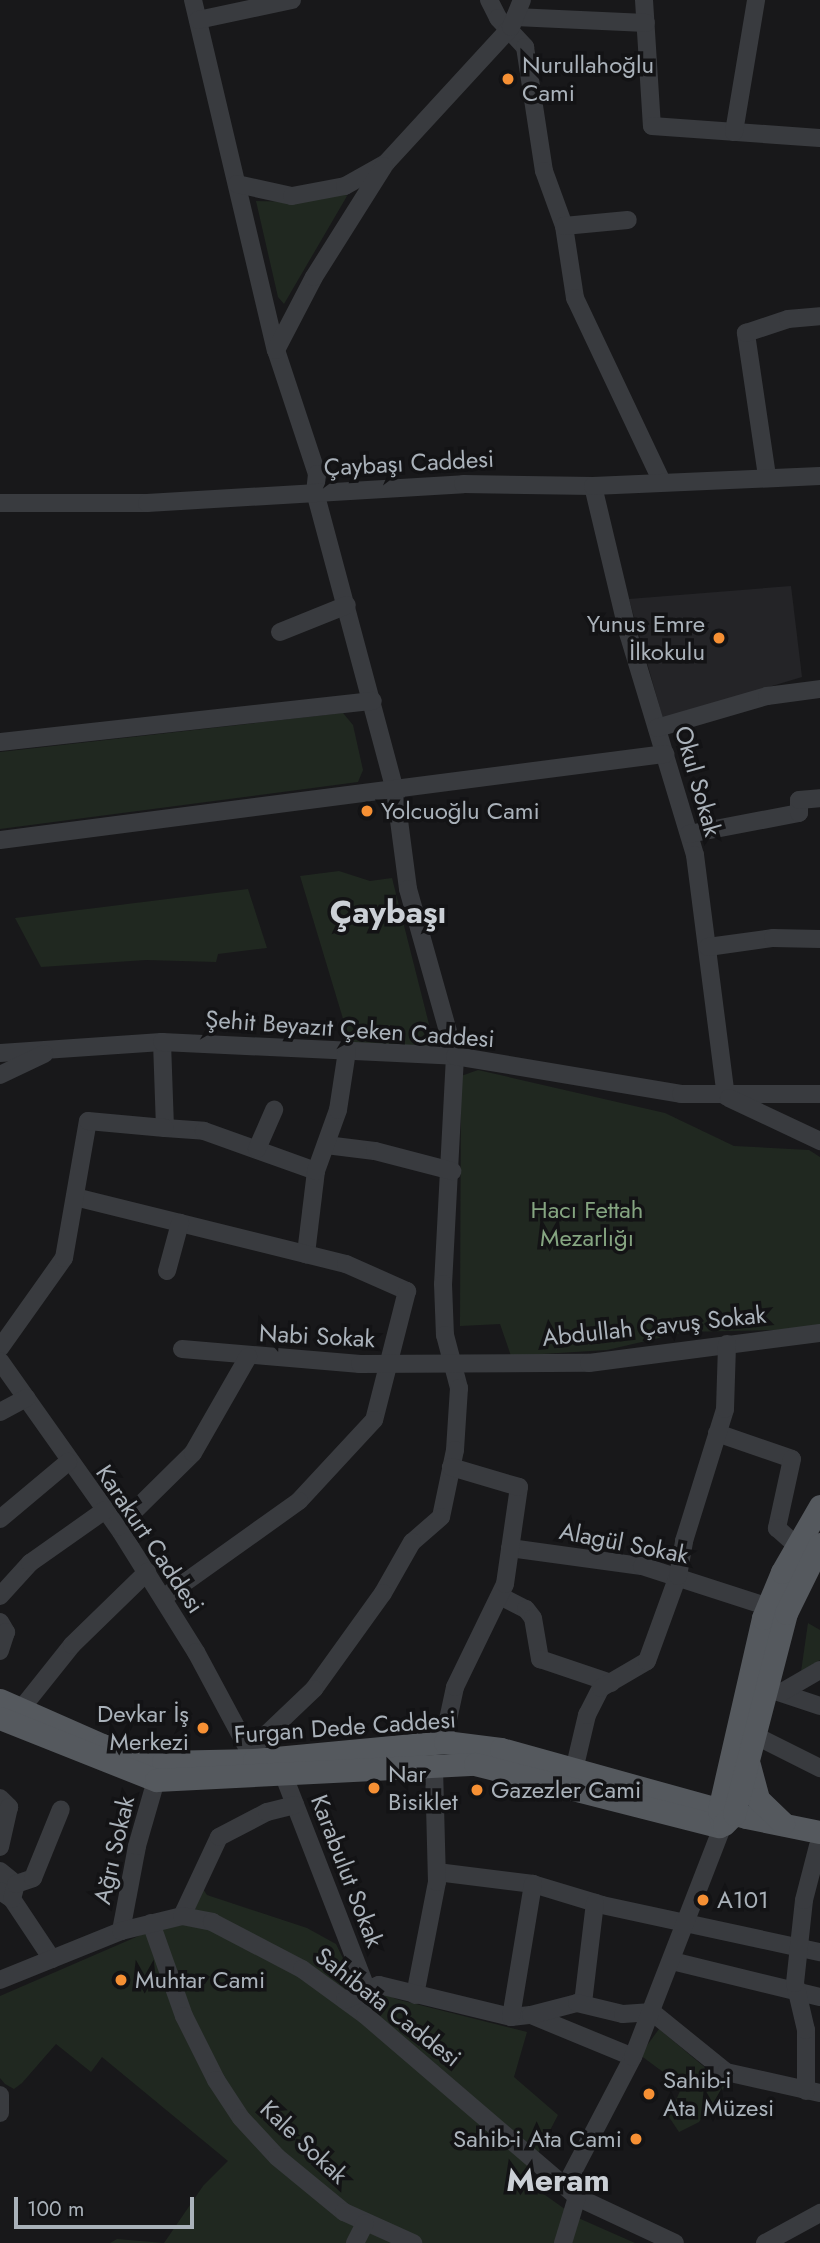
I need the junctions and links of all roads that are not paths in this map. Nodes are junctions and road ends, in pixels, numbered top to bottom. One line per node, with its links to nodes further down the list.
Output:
1 (193, 0): 7 (street)
2 (292, 0): 7 (street)
3 (489, 0): 6 (street)
4 (644, 0): 8 (street)
5 (756, 0): 9 (street)
6 (516, 15): 8 (street); 11 (street); 14 (street)
7 (198, 20): 12 (street)
8 (646, 23): 9 (street)
9 (734, 132): 10 (street)
10 (820, 138)
11 (386, 163): 12 (street); 16 (street)
12 (237, 184): 16 (street)
13 (628, 220): 14 (street)
14 (564, 226): 19 (street)
15 (820, 316): 17 (street)
16 (276, 350): 21 (street)
17 (767, 476): 18 (street, Çaybaşı Caddesi); 19 (street, Çaybaşı Caddesi)
18 (820, 476)
19 (661, 480): 20 (street, Çaybaşı Caddesi)
20 (593, 486): 21 (street, Çaybaşı Caddesi); 27 (street, Okul Sokak)
21 (315, 492): 22 (street, Çaybaşı Caddesi); 23 (street)
22 (0, 503)
23 (347, 605): 24 (street); 26 (street)
24 (280, 632)
25 (820, 690): 27 (street)
26 (373, 701): 28 (street); 30 (street)
27 (657, 728): 29 (street, Okul Sokak)
28 (0, 742)
29 (665, 754): 30 (street); 32 (street, Okul Sokak)
30 (395, 790): 33 (street); 40 (street)
31 (820, 798): 32 (street)
32 (688, 834): 35 (street, Okul Sokak)
33 (0, 840)
34 (820, 939): 35 (street)
35 (708, 947): 43 (street, Okul Sokak)
36 (162, 1042): 37 (street, Şehit Beyazıt Çeken Caddesi); 38 (street, Şehit Beyazıt Çeken Caddesi); 45 (street)
37 (61, 1047): 39 (street, Şehit Beyazıt Çeken Caddesi); 41 (street)
38 (347, 1051): 40 (street, Şehit Beyazıt Çeken Caddesi); 47 (street)
39 (0, 1053)
40 (455, 1056): 43 (street, Şehit Beyazıt Çeken Caddesi); 50 (street)
41 (0, 1075)
42 (820, 1094): 43 (street, Şehit Beyazıt Çeken Caddesi)
43 (726, 1096): 46 (street)
44 (274, 1110): 48 (street)
45 (165, 1128): 48 (street); 51 (street)
46 (820, 1141)
47 (326, 1145): 49 (street); 50 (street)
48 (257, 1149): 49 (street)
49 (316, 1171): 53 (street)
50 (452, 1171): 62 (street)
51 (75, 1197): 52 (street); 57 (street)
52 (180, 1223): 53 (street); 54 (street)
53 (306, 1254): 61 (street)
54 (167, 1270)
55 (820, 1333): 56 (street, Abdullah Çavuş Sokak)
56 (727, 1344): 62 (street, Abdullah Çavuş Sokak); 65 (street)
57 (0, 1348)
58 (181, 1349): 59 (street, Nabi Sokak)
59 (248, 1357): 61 (street, Nabi Sokak); 71 (street)
60 (0, 1361): 63 (street, Karakurt Caddesi)
61 (387, 1364): 62 (street, Nabi Sokak); 79 (street)
62 (450, 1365): 67 (street)
63 (26, 1398): 64 (street); 66 (street, Karakurt Caddesi)
64 (0, 1412)
65 (717, 1433): 73 (street); 76 (street)
66 (68, 1462): 69 (street, Karakurt Caddesi); 70 (street)
67 (451, 1467): 74 (street); 90 (street)
68 (820, 1506): 73 (main road)
69 (104, 1510): 71 (street, Karakurt Caddesi); 77 (street)
70 (0, 1519)
71 (118, 1527): 75 (street, Karakurt Caddesi)
72 (820, 1544): 85 (main road)
73 (797, 1546): 80 (main road)
74 (510, 1548): 76 (street, Alagül Sokak); 78 (street)
75 (147, 1573): 79 (street, Karakurt Caddesi); 87 (street)
76 (678, 1576): 80 (street, Alagül Sokak); 84 (street)
77 (0, 1596)
78 (500, 1596): 84 (street); 88 (street)
79 (163, 1598): 90 (street, Karakurt Caddesi)
80 (766, 1606): 99 (main road)
81 (0, 1622): 82 (street)
82 (0, 1651)
83 (820, 1670): 85 (street)
84 (611, 1683): 93 (street)
85 (774, 1690): 86 (street); 89 (main road)
86 (820, 1706)
87 (7, 1709): 90 (main road, Furgan Dede Caddesi); 95 (main road, Furgan Dede Caddesi)
88 (443, 1742): 90 (main road, Furgan Dede Caddesi); 93 (main road, Furgan Dede Caddesi)
89 (752, 1745): 92 (street); 99 (main road); 100 (main road)
90 (252, 1755)
91 (434, 1765): 94 (main road, Furgan Dede Caddesi); 99 (main road, Furgan Dede Caddesi); 104 (street)
92 (820, 1768)
93 (574, 1770): 99 (main road, Furgan Dede Caddesi)
94 (282, 1771): 95 (main road, Furgan Dede Caddesi); 97 (street, Karabulut Sokak)
95 (156, 1780): 111 (street, Ağrı Sokak)
96 (0, 1798): 102 (street)
97 (295, 1805): 108 (street); 117 (street, Karabulut Sokak)
98 (61, 1809): 106 (street)
99 (725, 1817): 100 (main road, Furgan Dede Caddesi); 101 (main road, Furgan Dede Caddesi); 109 (street)
100 (786, 1825): 101 (main road, Furgan Dede Caddesi)
101 (819, 1842): 112 (street)
102 (0, 1847)
103 (0, 1871): 106 (street)
104 (436, 1872): 105 (street); 119 (street)
105 (533, 1884): 107 (street); 125 (street)
106 (9, 1891): 114 (street)
107 (595, 1903): 109 (street); 122 (street)
108 (182, 1916): 110 (street, Sahibata Caddesi); 121 (street, Sahibata Caddesi)
109 (686, 1922): 112 (street); 115 (street)
110 (151, 1923): 111 (street, Sahibata Caddesi); 132 (street, Kale Sokak)
111 (121, 1931): 114 (street, Sahibata Caddesi)
112 (798, 1947): 113 (street); 118 (street)
113 (820, 1952)
114 (52, 1959): 116 (street, Sahibata Caddesi)
115 (672, 1961): 118 (street); 123 (street)
116 (0, 1979)
117 (366, 1988): 119 (street); 121 (street)
118 (797, 1991): 120 (street); 127 (street)
119 (415, 1995): 125 (street)
120 (820, 1997)
121 (345, 2000): 130 (street, Sahibata Caddesi)
122 (583, 2003): 123 (street); 124 (street)
123 (652, 2012): 126 (street); 127 (street)
124 (531, 2015): 125 (street); 126 (street)
125 (511, 2017)
126 (633, 2057): 130 (street)
127 (813, 2092)
128 (0, 2095): 129 (street)
129 (0, 2113)
130 (571, 2191): 135 (street); 136 (street, Sahibata Caddesi)
131 (820, 2213): 137 (street)
132 (365, 2223): 133 (street); 134 (street, Kale Sokak)
133 (355, 2243)
134 (413, 2243)
135 (563, 2243)
136 (675, 2243)
137 (765, 2243)

